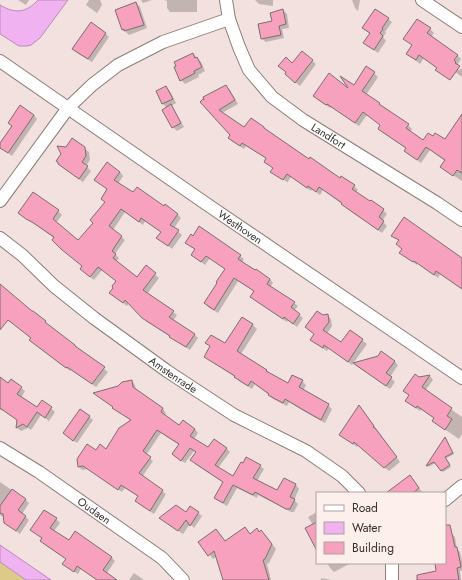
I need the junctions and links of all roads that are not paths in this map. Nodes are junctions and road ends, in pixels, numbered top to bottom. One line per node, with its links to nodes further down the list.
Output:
1 (226, 0): 3 (street, Landfort)
2 (422, 0): 4 (street)
3 (229, 19): 6 (street); 8 (street, Landfort)
4 (462, 27)
5 (0, 61): 6 (street, Westhoven)
6 (68, 108): 7 (street); 10 (street, Westhoven)
7 (0, 201)
8 (462, 220)
9 (0, 238): 13 (street, Amstenrade)
10 (462, 378)
11 (0, 448): 16 (street, Oudaen)
12 (462, 486): 14 (street)
13 (357, 492)
14 (446, 499)
15 (392, 564): 17 (street)
16 (183, 580)
17 (392, 580)

